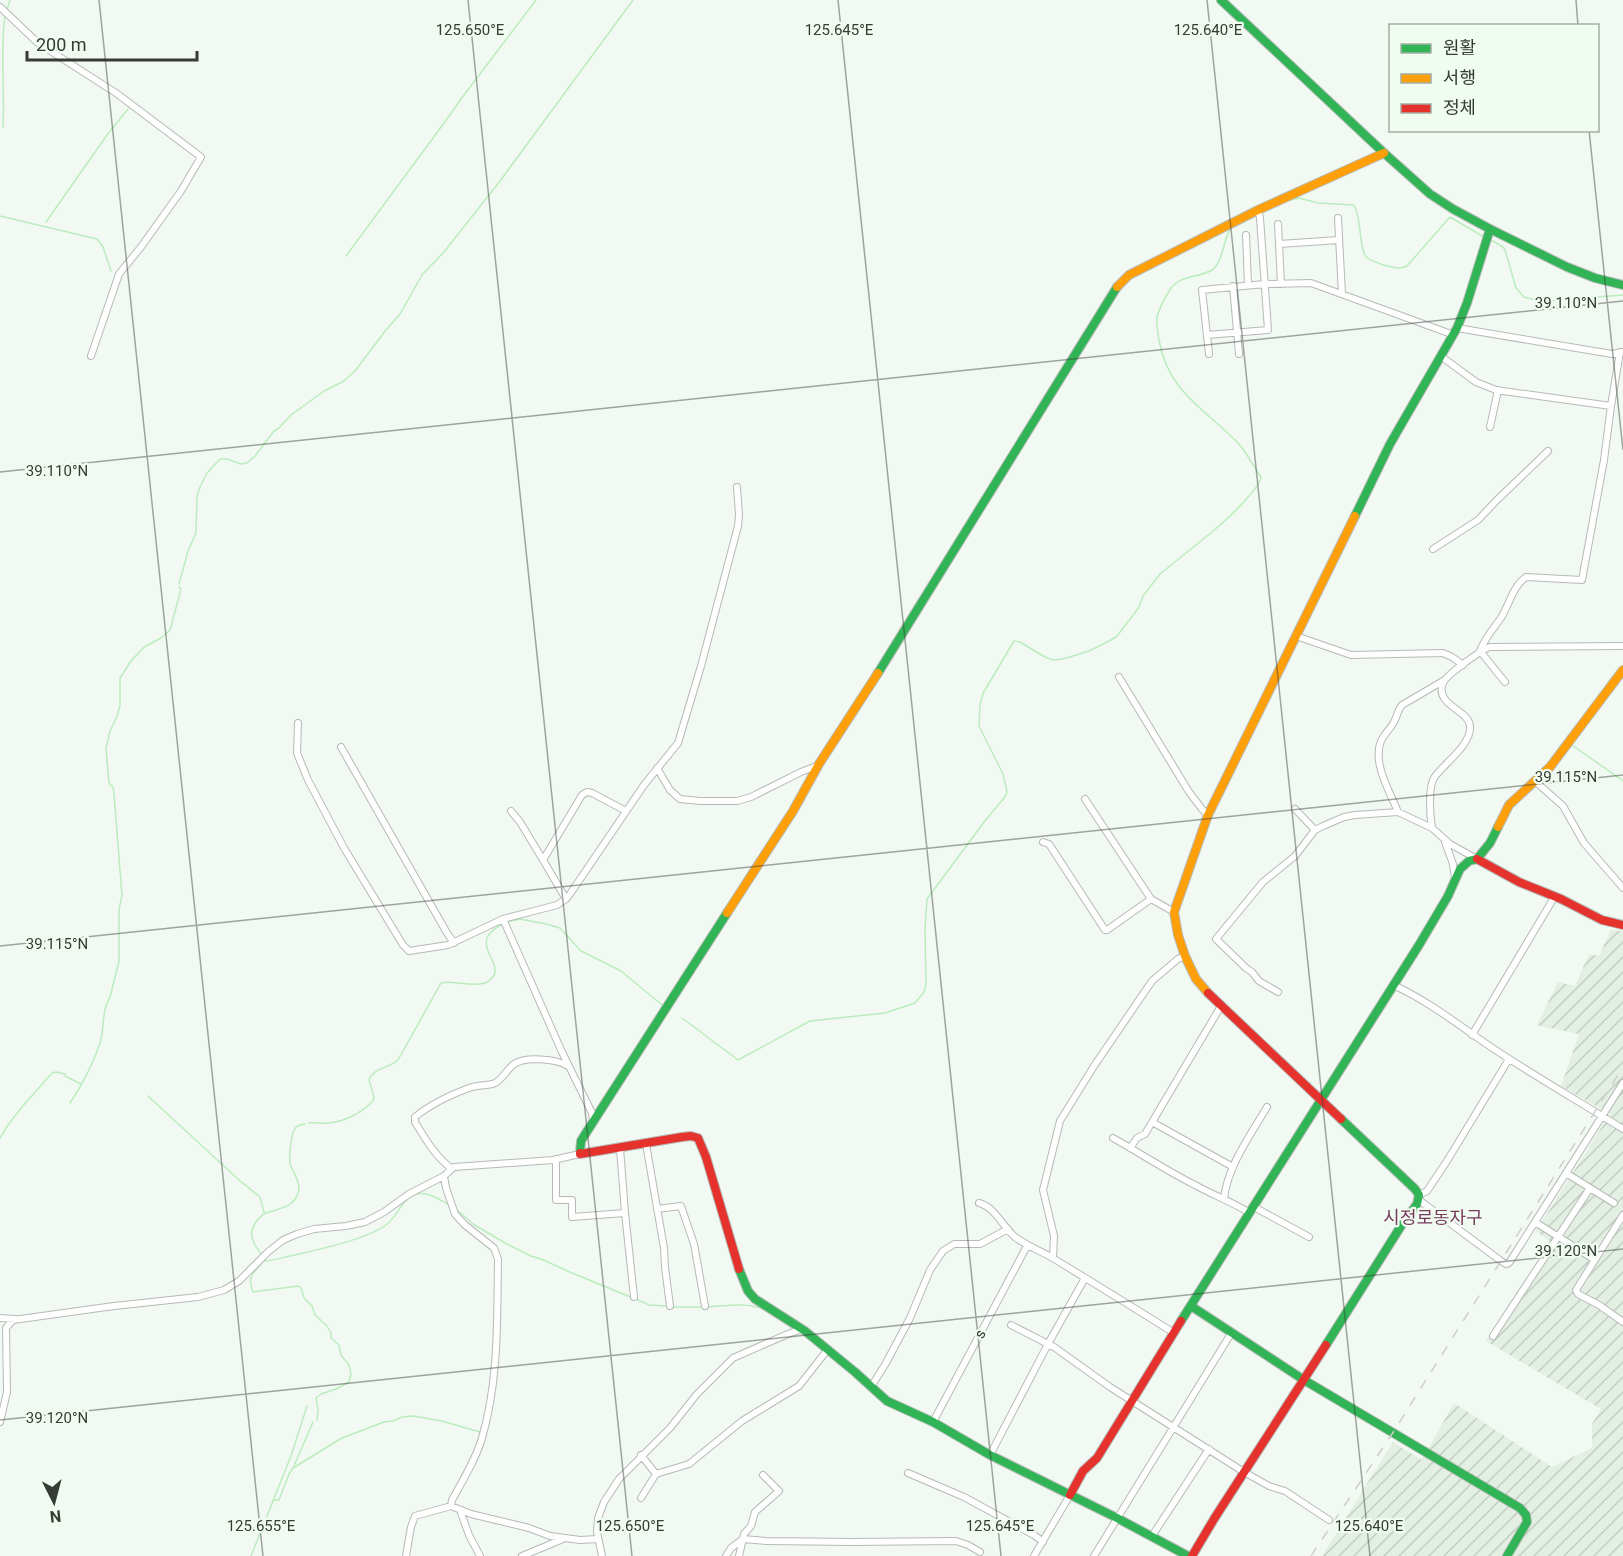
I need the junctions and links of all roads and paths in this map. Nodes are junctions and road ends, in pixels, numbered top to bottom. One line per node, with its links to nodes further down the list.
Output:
1 (1221, 0): 3 (street)
2 (4, 10): 23 (street)
3 (1384, 153): 4 (street); 7 (street)
4 (1258, 210): 11 (street); 41 (street)
5 (1338, 218): 9 (street)
6 (1278, 224): 10 (street)
7 (1490, 229): 14 (street); 17 (street)
8 (1246, 235): 13 (street)
9 (1339, 240): 10 (street); 16 (street)
10 (1279, 244): 12 (street)
11 (1265, 284): 12 (street); 13 (street); 18 (street)
12 (1281, 284): 16 (street)
13 (1248, 285): 15 (street)
14 (1623, 285)
15 (1233, 286): 18 (street); 19 (street)
16 (1342, 294): 17 (street)
17 (1455, 331): 20 (street); 24 (street)
18 (1238, 333): 19 (street); 22 (street)
19 (1207, 335): 21 (street)
20 (1622, 352): 26 (street)
21 (1209, 354)
22 (1239, 354)
23 (91, 356)
24 (1442, 357): 25 (street); 31 (street)
25 (1498, 390): 26 (street); 27 (street)
26 (1611, 406): 33 (street)
27 (1490, 427)
28 (1548, 450): 30 (street)
29 (737, 488): 42 (street)
30 (1433, 549)
31 (1296, 636): 34 (street); 49 (street)
32 (1623, 646): 33 (street)
33 (1480, 651): 34 (street); 38 (street)
34 (1463, 665): 37 (street)
35 (1623, 670): 43 (street)
36 (1119, 677): 49 (street)
37 (1444, 680): 48 (street); 50 (street)
38 (1505, 682)
39 (298, 723): 64 (street)
40 (341, 747): 64 (street)
41 (819, 764): 42 (street); 76 (street)
42 (657, 768): 47 (street)
43 (1536, 782): 54 (street); 57 (street)
44 (1085, 799): 60 (street)
45 (1295, 809): 51 (street)
46 (511, 811): 55 (street)
47 (626, 811): 55 (street); 59 (street)
48 (1398, 812): 50 (street); 51 (street)
49 (1208, 815): 61 (street)
50 (1432, 828): 52 (street)
51 (1316, 830): 67 (street)
52 (1443, 838): 54 (street); 56 (street)
53 (1043, 842): 60 (street)
54 (1478, 859): 56 (street); 58 (street)
55 (543, 860): 59 (street)
56 (1455, 882): 66 (street)
57 (1623, 888)
58 (1555, 896): 63 (street); 69 (street)
59 (566, 899): 62 (street)
60 (1151, 899): 61 (street)
61 (1174, 912): 65 (street)
62 (503, 920): 64 (street); 71 (street)
63 (1623, 925)
64 (454, 942)
65 (1185, 956): 68 (street); 103 (street)
66 (1393, 985): 69 (street); 73 (street)
67 (1278, 992)
68 (1221, 1006): 73 (street); 77 (street)
69 (1472, 1035): 70 (street)
70 (1509, 1059): 75 (street); 90 (street)
71 (568, 1066): 76 (street); 86 (street)
72 (1623, 1083): 75 (street)
73 (1321, 1100): 90 (street); 95 (street)
74 (1267, 1107): 85 (street)
75 (1603, 1116): 78 (street); 87 (street)
76 (593, 1121): 83 (street)
77 (1152, 1122): 82 (street); 85 (street)
78 (1623, 1129)
79 (1113, 1138): 82 (street)
80 (646, 1144): 81 (street); 94 (street); 114 (street)
81 (620, 1148): 83 (street); 96 (street)
82 (1130, 1148): 91 (street)
83 (580, 1154): 84 (street)
84 (556, 1159): 86 (street); 96 (street)
85 (1233, 1167): 91 (street)
86 (452, 1168): 88 (street)
87 (1566, 1173): 89 (street); 98 (street)
88 (444, 1176): 111 (street); 135 (street)
89 (1590, 1188): 93 (street); 101 (street)
90 (1419, 1197): 98 (street); 120 (street)
91 (1224, 1199): 95 (street)
92 (979, 1203): 99 (street)
93 (1614, 1203)
94 (657, 1209): 107 (street); 108 (street)
95 (1252, 1210): 100 (street); 109 (street)
96 (625, 1213): 106 (street)
97 (1623, 1215): 104 (street)
98 (1534, 1222): 101 (street)
99 (1008, 1229): 102 (street); 121 (street)
100 (1309, 1237)
101 (1558, 1237): 104 (street); 117 (street)
102 (1027, 1246): 103 (street); 124 (street, s)
103 (1053, 1258): 105 (street)
104 (1595, 1260): 112 (street)
105 (1085, 1278): 116 (street); 118 (street)
106 (634, 1297)
107 (670, 1306)
108 (705, 1306)
109 (1191, 1306): 115 (street); 116 (street)
110 (0, 1318): 111 (street)
111 (16, 1319): 123 (street)
112 (1623, 1322)
113 (1011, 1325): 118 (street)
114 (805, 1331): 119 (street); 127 (street)
115 (1232, 1332): 120 (street); 125 (street)
116 (1174, 1333): 122 (street)
117 (1493, 1336)
118 (1048, 1344): 122 (street); 128 (street)
119 (828, 1349): 121 (street); 131 (street)
120 (1304, 1380): 129 (street); 154 (street)
121 (871, 1388): 124 (street)
122 (1132, 1401): 125 (street); 133 (street)
123 (0, 1422)
124 (933, 1422): 128 (street)
125 (1173, 1426): 126 (street); 137 (street)
126 (1209, 1449): 129 (street); 139 (street)
127 (641, 1455): 131 (street); 141 (street)
128 (990, 1455): 133 (street)
129 (1244, 1472): 138 (street); 153 (street)
130 (908, 1473): 143 (street)
131 (656, 1474): 134 (street)
132 (762, 1475): 142 (street)
133 (1070, 1495): 137 (street); 143 (street)
134 (641, 1498)
135 (451, 1506): 136 (street); 145 (street)
136 (462, 1510): 140 (street); 146 (street)
137 (1117, 1518): 139 (street); 152 (street)
138 (1329, 1520)
139 (1152, 1536): 153 (street)
140 (564, 1539): 141 (street); 147 (street)
141 (598, 1539): 148 (street)
142 (743, 1539): 144 (street); 149 (street); 150 (street)
143 (1043, 1542): 151 (street)
144 (980, 1552)
145 (406, 1556)
146 (480, 1556)
147 (522, 1556)
148 (602, 1556)
149 (726, 1556)
150 (738, 1556)
151 (1034, 1556)
152 (1094, 1556)
153 (1190, 1556)
154 (1506, 1556)

